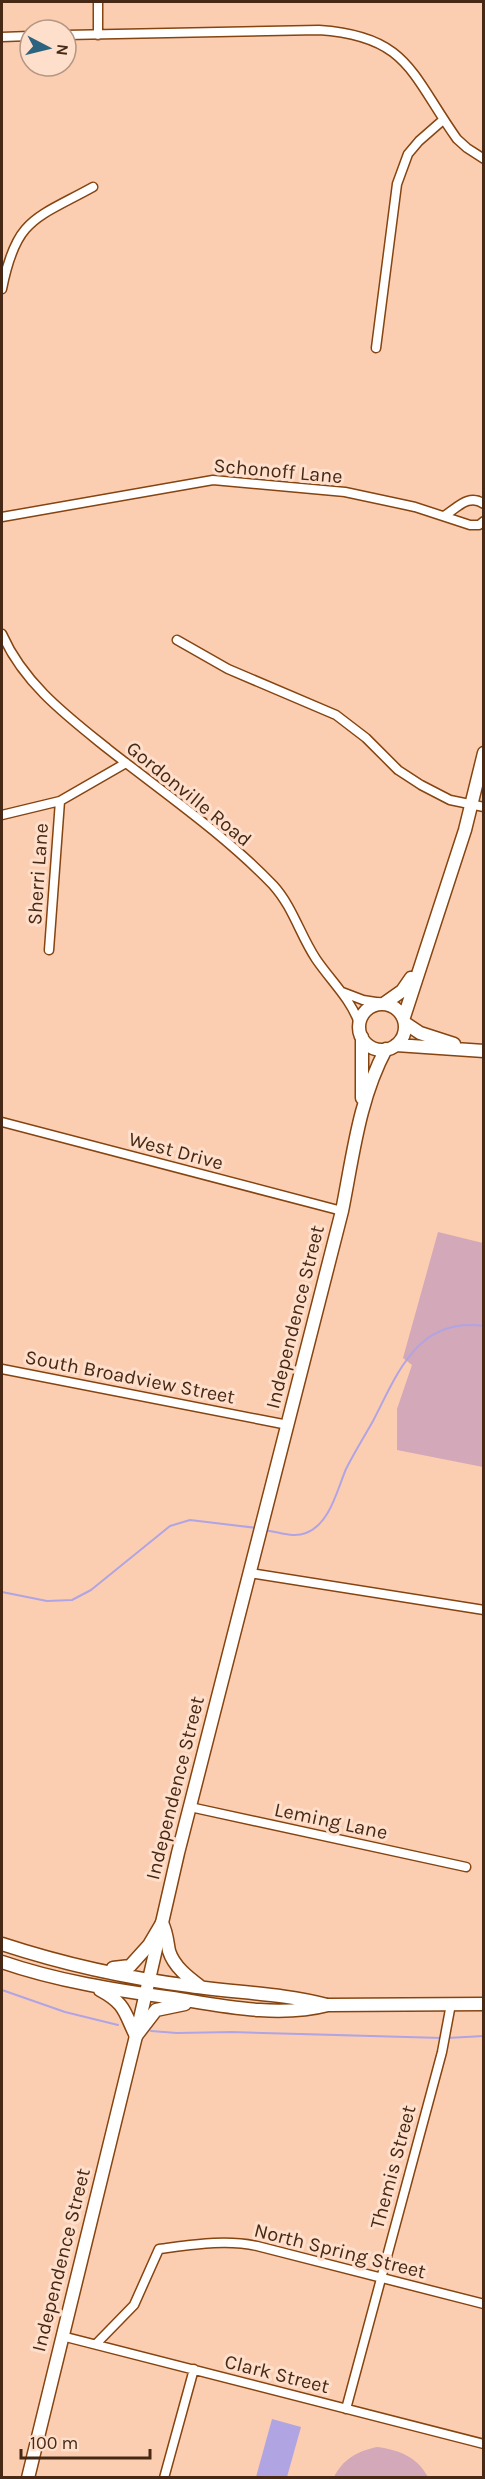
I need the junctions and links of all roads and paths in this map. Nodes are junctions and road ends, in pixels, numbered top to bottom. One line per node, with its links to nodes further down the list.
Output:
1 (98, 2): 2 (street)
2 (98, 35): 4 (street); 6 (street)
3 (18, 36): 5 (street)
4 (78, 36)
5 (2, 37)
6 (443, 120): 7 (street); 10 (street)
7 (483, 159)
8 (93, 186): 9 (street)
9 (2, 289)
10 (376, 348)
11 (483, 504): 12 (street)
12 (444, 516): 13 (street, Schonoff Lane); 14 (street, Schonoff Lane)
13 (2, 517)
14 (483, 520)
15 (2, 634): 18 (street, Gordonville Road)
16 (177, 640): 20 (street)
17 (483, 753): 20 (street)
18 (126, 764): 19 (street); 24 (street, Gordonville Road)
19 (60, 801): 21 (street); 22 (street, Sherri Lane)
20 (477, 807): 23 (street)
21 (2, 815)
22 (49, 950)
23 (417, 970): 25 (street); 26 (street)
24 (341, 992): 25 (street); 27 (street, Gordonville Road)
25 (383, 1003): 26 (street); 27 (street)
26 (404, 1020): 29 (street); 30 (street)
27 (359, 1023): 28 (street)
28 (362, 1037): 29 (street); 32 (street, Independence Street)
29 (391, 1047): 30 (street); 32 (street, Independence Street)
30 (470, 1049): 31 (street)
31 (483, 1051)
32 (363, 1108): 34 (street, Independence Street)
33 (2, 1122): 34 (street, West Drive)
34 (342, 1211): 36 (street, Independence Street)
35 (2, 1369): 36 (street, South Broadview Street)
36 (288, 1425): 37 (street, Independence Street)
37 (250, 1573): 38 (street); 39 (street, Independence Street)
38 (483, 1610)
39 (190, 1807): 40 (street, Leming Lane); 41 (street, Independence Street)
40 (466, 1867)
41 (162, 1923): 44 (street); 45 (street, Independence Street); 47 (street)
42 (2, 1944): 44 (street)
43 (2, 1962): 46 (street)
44 (95, 1969): 45 (street)
45 (148, 1979): 47 (street); 48 (street, Independence Street)
46 (91, 1986): 48 (street); 53 (street)
47 (202, 1988): 52 (street)
48 (145, 1994): 49 (street); 53 (street, Independence Street)
49 (195, 2002): 52 (street); 53 (street)
50 (451, 2004): 51 (street); 52 (street); 54 (street, Themis Street)
51 (483, 2004)
52 (328, 2005)
53 (136, 2036): 56 (street, Independence Street)
54 (381, 2276): 55 (street, North Spring Street); 57 (street, North Spring Street); 59 (street, Themis Street)
55 (483, 2304)
56 (62, 2336): 57 (street, Clark Street); 61 (street, Independence Street)
57 (96, 2344): 58 (street, Clark Street)
58 (194, 2369): 59 (street, Clark Street); 62 (street)
59 (346, 2409): 60 (street, Clark Street)
60 (483, 2444)
61 (28, 2478)
62 (164, 2478)

